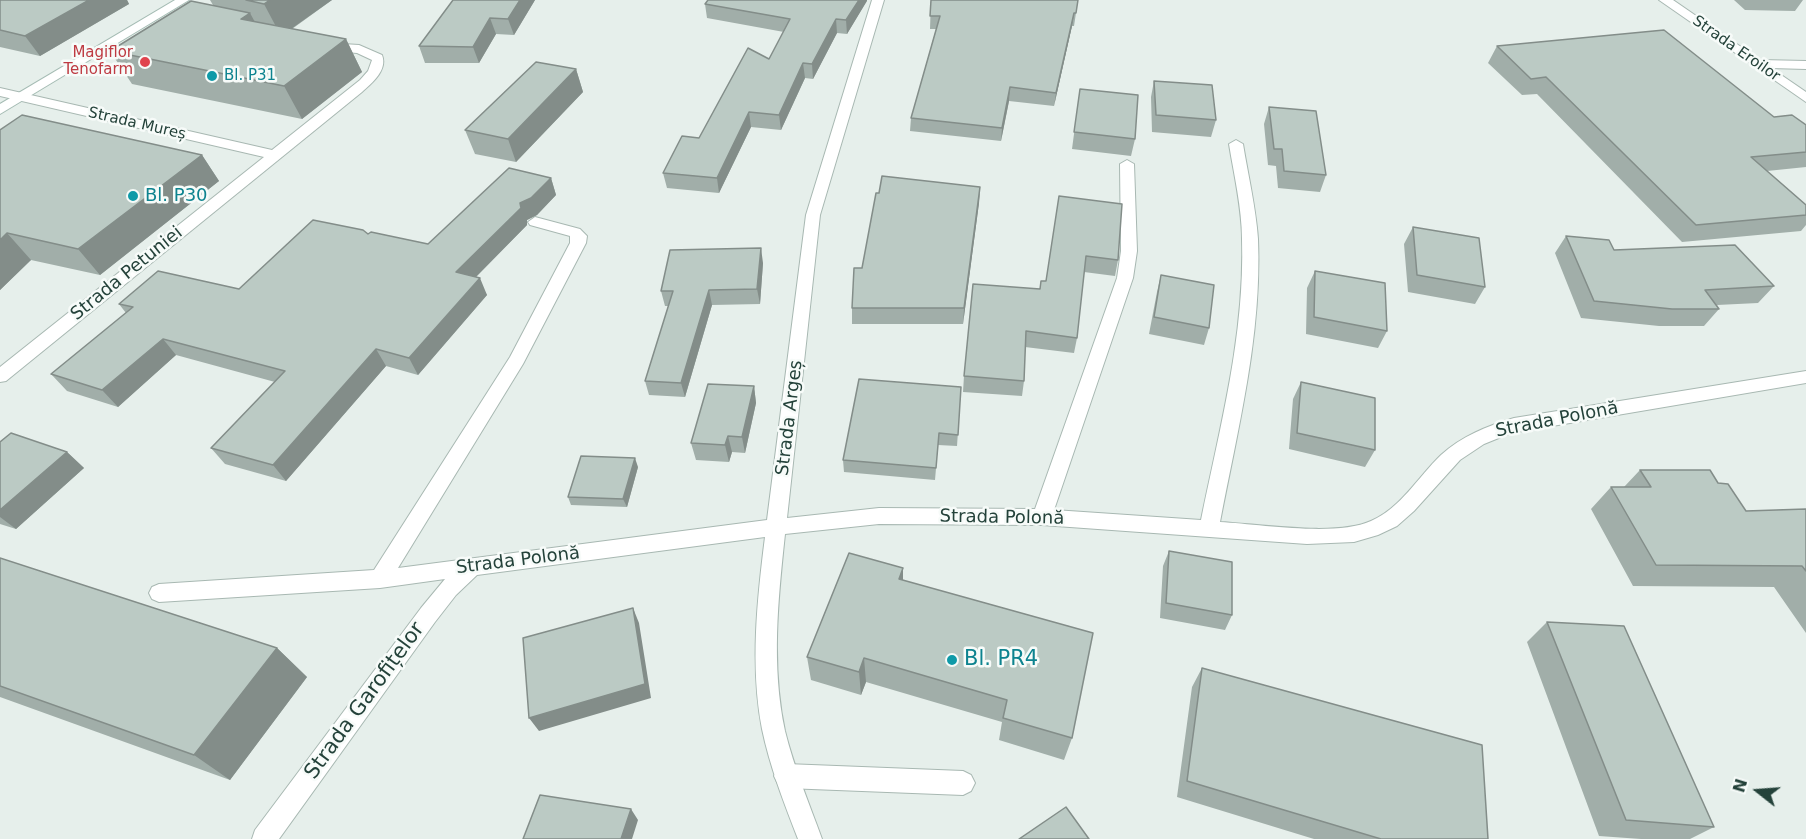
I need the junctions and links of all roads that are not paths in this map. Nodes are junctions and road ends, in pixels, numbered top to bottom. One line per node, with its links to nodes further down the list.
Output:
1 (183, 0): 4 (street)
2 (878, 0): 20 (street, Strada Argeș)
3 (1665, 0): 7 (street, Strada Eroilor)
4 (156, 16): 5 (street); 10 (street)
5 (179, 21)
6 (310, 46): 14 (street, Strada Petuniei)
7 (1760, 64): 8 (street); 11 (street, Strada Eroilor)
8 (1806, 65)
9 (0, 92): 10 (street, Strada Mureș)
10 (22, 97): 12 (street); 14 (street, Strada Mureș)
11 (1806, 98)
12 (0, 110)
13 (1236, 144): 21 (street)
14 (275, 155): 17 (street, Strada Petuniei)
15 (1127, 164): 19 (street)
16 (535, 222): 23 (street)
17 (0, 376)
18 (1806, 377): 21 (street, Strada Polonă)
19 (1042, 517): 20 (street, Strada Polonă); 21 (street, Strada Polonă)
20 (777, 527): 22 (street, Strada Polonă); 25 (street, Strada Argeș)
21 (1209, 528)
22 (472, 567): 23 (street, Strada Polonă); 27 (street, Strada Garofițelor)
23 (380, 579): 24 (street, Strada Polonă)
24 (159, 592)
25 (786, 776): 26 (street); 28 (street, Strada Argeș)
26 (963, 783)
27 (264, 839)
28 (810, 839)

